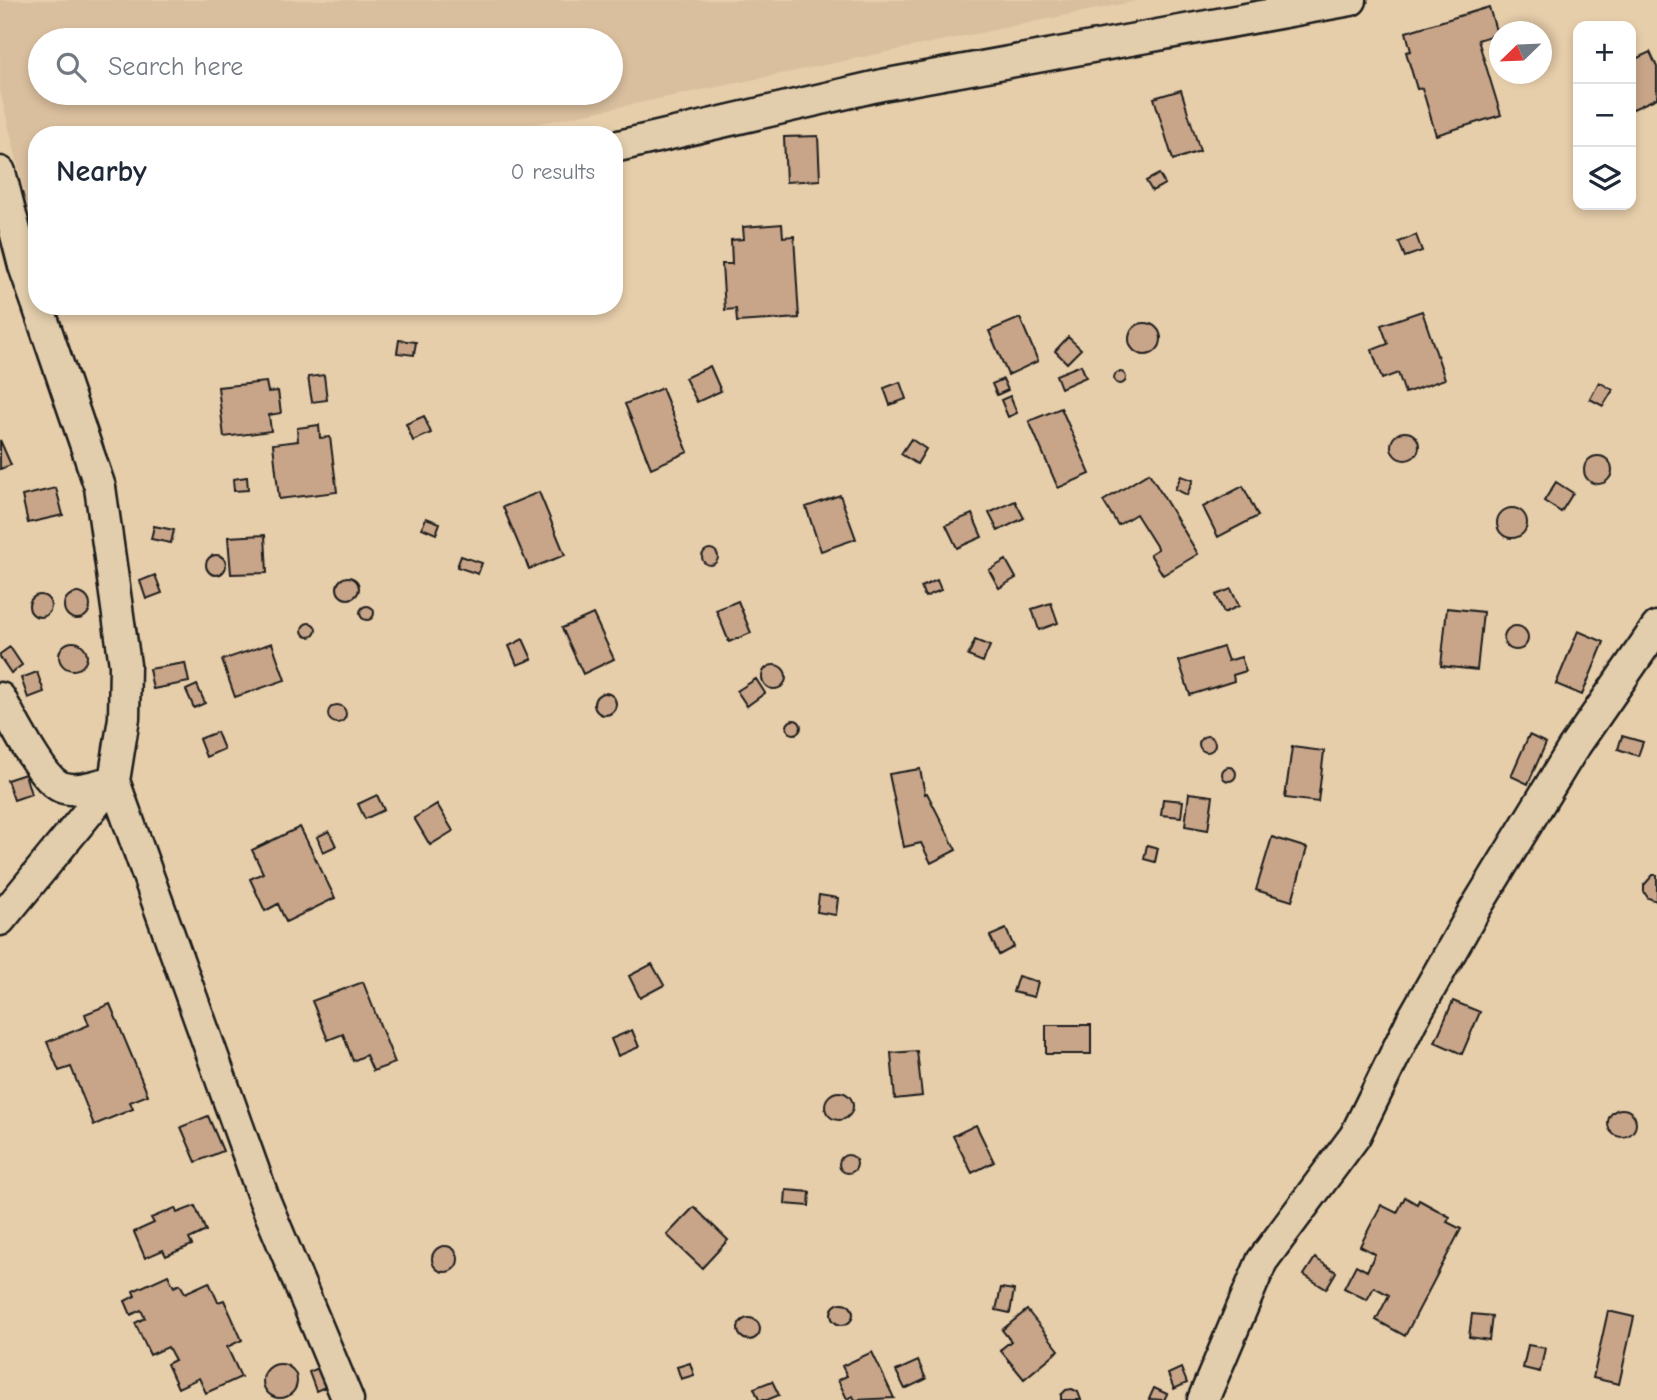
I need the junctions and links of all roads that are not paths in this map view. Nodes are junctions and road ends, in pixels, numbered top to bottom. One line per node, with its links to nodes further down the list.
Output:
1 (1351, 0): 2 (street)
2 (623, 145)
3 (0, 172): 4 (street)
4 (28, 259)
5 (40, 315): 8 (street)
6 (1657, 627): 11 (street)
7 (0, 698): 8 (street)
8 (114, 781): 9 (street); 10 (street)
9 (0, 920)
10 (348, 1400)
11 (1203, 1400)

